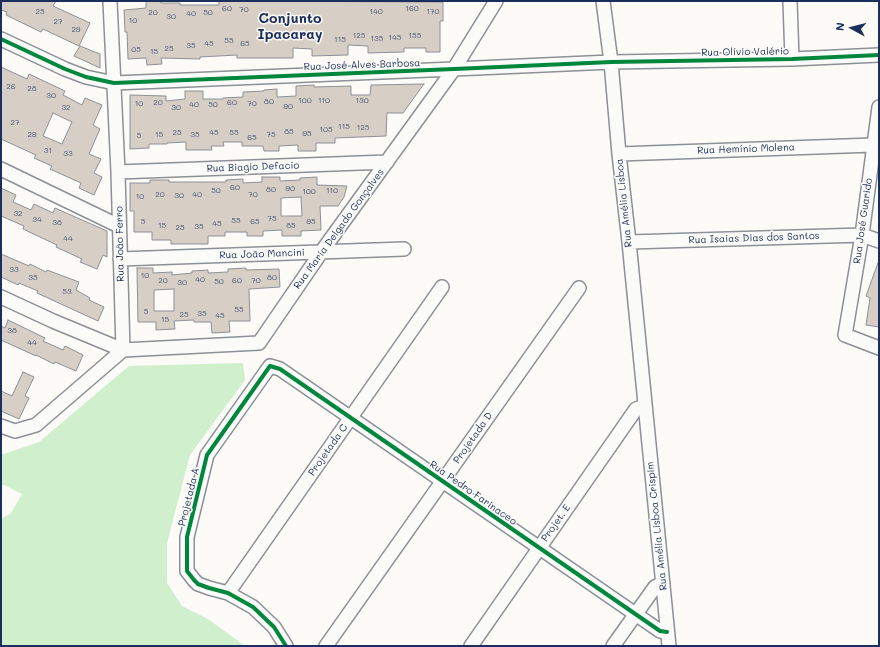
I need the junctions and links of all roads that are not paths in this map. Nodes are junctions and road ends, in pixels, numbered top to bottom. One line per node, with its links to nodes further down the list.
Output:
1 (110, 1): 10 (street, Rua João Ferro)
2 (496, 1): 9 (street, Rua Maria Delgado Gonçalves)
3 (603, 1): 8 (street, Rua Amélia Lisboa)
4 (790, 1): 7 (street)
5 (1, 39): 10 (street, Rua José Alves Barbosa)
6 (879, 55): 7 (street, Rua Olívio Valério)
7 (792, 59): 8 (street, Rua Olívio Valério)
8 (611, 62): 9 (street, Rua José Alves Barbosa); 13 (street, Rua Amélia Lisboa)
9 (454, 69): 10 (street, Rua José Alves Barbosa); 14 (street, Rua Maria Delgado Gonçalves)
10 (114, 83): 16 (street, Rua João Ferro)
11 (879, 107): 12 (street, Rua José Guarido)
12 (873, 145): 13 (street, Rua Hemínio Molena); 18 (street, Rua José Guarido)
13 (619, 154): 20 (street, Rua Amélia Lisboa)
14 (387, 162): 16 (street, Rua Biagio Defacio); 22 (street, Rua Maria Delgado Gonçalves)
15 (1, 169): 17 (street)
16 (118, 172): 17 (street, Rua João Ferro)
17 (120, 226): 23 (street, Rua João Ferro)
18 (862, 235): 19 (street, Rua Isaias Dias dos Santos); 20 (street, Rua Isaias Dias dos Santos); 27 (street, Rua José Guarido)
19 (879, 241)
20 (629, 242): 30 (street, Rua Amélia Lisboa)
21 (404, 249): 22 (street, Rua João Mancini)
22 (322, 251): 23 (street, Rua João Mancini); 28 (street, Rua Maria Delgado Gonçalves)
23 (120, 259): 28 (street, Rua João Ferro)
24 (442, 287): 31 (street, Projetada C)
25 (578, 288): 33 (street, Projetada D)
26 (1, 297): 28 (street)
27 (879, 348)
28 (123, 350): 32 (street)
29 (270, 366): 31 (street, Rua Pedro Farinaceo); 36 (street, Projetada A)
30 (645, 406): 34 (street, Projet. E); 35 (street, Rua Amélia Lisboa Crispim)
31 (350, 418): 33 (street, Rua Pedro Farinaceo); 36 (street, Projetada C)
32 (1, 426)
33 (442, 481): 34 (street, Rua Pedro Farinaceo); 40 (street, Projetada D)
34 (539, 548): 37 (street, Rua Pedro Farinaceo); 41 (street, Projet. E)
35 (663, 583): 37 (street); 38 (street, Rua Amélia Lisboa Crispim)
36 (228, 593): 39 (street, Projetada A)
37 (635, 614): 38 (street, Rua Pedro Farinaceo); 42 (street)
38 (668, 632): 43 (street, Rua Amélia Lisboa Crispim)
39 (286, 646)
40 (326, 646)
41 (471, 646)
42 (612, 646)
43 (669, 646)

